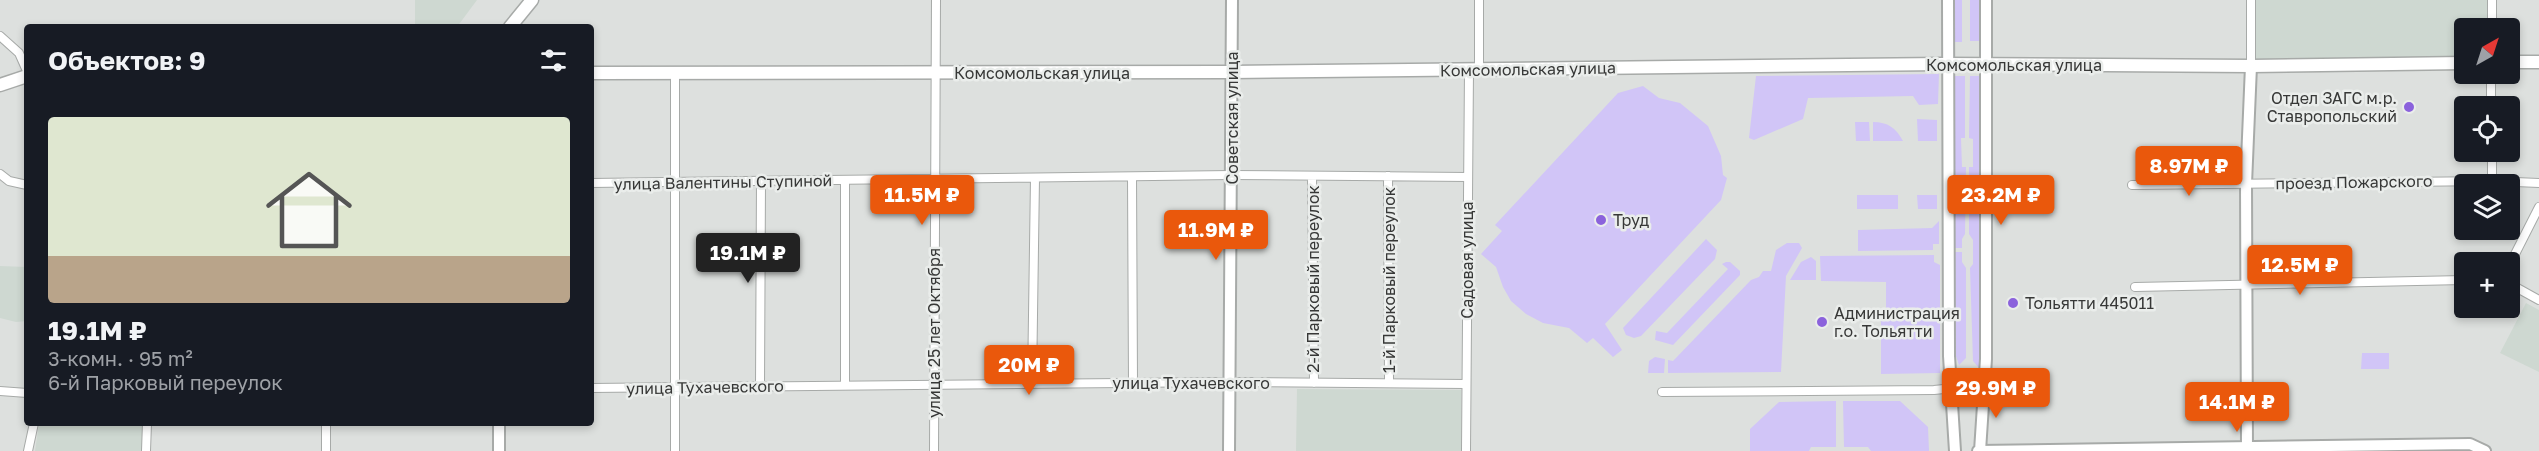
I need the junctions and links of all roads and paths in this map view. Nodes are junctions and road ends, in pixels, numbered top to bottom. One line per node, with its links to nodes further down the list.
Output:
1 (532, 0): 10 (main road)
2 (936, 0): 23 (street, улица 25 лет Октября)
3 (1232, 0): 20 (main road, Советская улица)
4 (1479, 0): 19 (street, Садовая улица)
5 (1948, 0): 16 (main road)
6 (1986, 0): 17 (main road)
7 (2251, 0): 18 (street)
8 (2492, 0): 9 (street)
9 (2492, 18)
10 (512, 24)
11 (0, 36): 15 (street)
12 (2520, 62): 13 (main road)
13 (2539, 62)
14 (2454, 63): 18 (main road, Комсомольская улица)
15 (24, 64)
16 (1948, 64): 17 (main road, Комсомольская улица); 19 (main road, Комсомольская улица); 63 (main road)
17 (1986, 64): 18 (main road, Комсомольская улица); 58 (main road)
18 (2252, 66): 42 (main road)
19 (1474, 70): 20 (main road, Комсомольская улица); 31 (street, Садовая улица)
20 (1232, 72): 23 (main road, Комсомольская улица); 27 (main road, Советская улица)
21 (594, 73): 22 (main road, Комсомольская улица)
22 (675, 73): 23 (main road, Комсомольская улица); 37 (street)
23 (937, 73): 33 (street, улица 25 лет Октября)
24 (24, 77): 25 (main road)
25 (0, 85)
26 (0, 174): 41 (street)
27 (1231, 175): 28 (street, улица Валентины Ступиной); 30 (street, улица Валентины Ступиной); 51 (main road, Советская улица)
28 (1312, 176): 29 (street, улица Валентины Ступиной); 53 (street, 2-й Парковый переулок)
29 (1388, 176): 31 (street, улица Валентины Ступиной); 56 (street, 1-й Парковый переулок)
30 (1132, 177): 32 (street, улица Валентины Ступиной); 52 (street)
31 (1468, 177): 57 (street, Садовая улица)
32 (1035, 178): 33 (street, улица Валентины Ступиной); 55 (street)
33 (935, 179): 34 (street, улица Валентины Ступиной); 54 (street, улица 25 лет Октября)
34 (845, 180): 35 (street, улица Валентины Ступиной); 60 (street)
35 (761, 181): 37 (street, улица Валентины Ступиной); 59 (street)
36 (2454, 181): 42 (street, проезд Пожарского)
37 (675, 182): 39 (street, улица Валентины Ступиной); 61 (street)
38 (2520, 182): 40 (street, проезд Пожарского)
39 (594, 183)
40 (2539, 183)
41 (24, 184)
42 (2246, 184): 43 (street, проезд Пожарского); 47 (main road)
43 (2132, 185)
44 (2539, 207): 45 (street)
45 (2516, 252)
46 (2454, 280): 47 (street)
47 (2246, 285): 48 (street); 71 (main road)
48 (2134, 287)
49 (2520, 290): 50 (street)
50 (2539, 300)
51 (1229, 382): 52 (street, улица Тухачевского); 53 (street, улица Тухачевского); 78 (main road, Советская улица)
52 (1132, 383): 55 (street, улица Тухачевского)
53 (1314, 383): 56 (street, улица Тухачевского)
54 (934, 384): 55 (street, улица Тухачевского); 60 (street, улица Тухачевского); 77 (street, улица 25 лет Октября)
55 (1032, 384)
56 (1389, 384): 57 (street, улица Тухачевского)
57 (1466, 384): 79 (street, Садовая улица)
58 (1984, 385): 63 (street); 81 (main road)
59 (760, 386): 60 (street, улица Тухачевского); 61 (street, улица Тухачевского)
60 (846, 386)
61 (673, 387): 62 (street, улица Тухачевского); 76 (street)
62 (594, 388)
63 (1952, 388): 65 (street); 80 (main road)
64 (0, 391): 66 (street)
65 (1662, 392)
66 (24, 393)
67 (33, 426): 72 (street)
68 (147, 426): 73 (street)
69 (326, 426): 74 (street)
70 (499, 426): 75 (main road)
71 (2247, 449): 81 (main road); 82 (main road)
72 (28, 451)
73 (146, 451)
74 (326, 451)
75 (499, 451)
76 (675, 451)
77 (934, 451)
78 (1229, 451)
79 (1466, 451)
80 (1955, 451)
81 (1979, 451)
82 (2485, 451)

